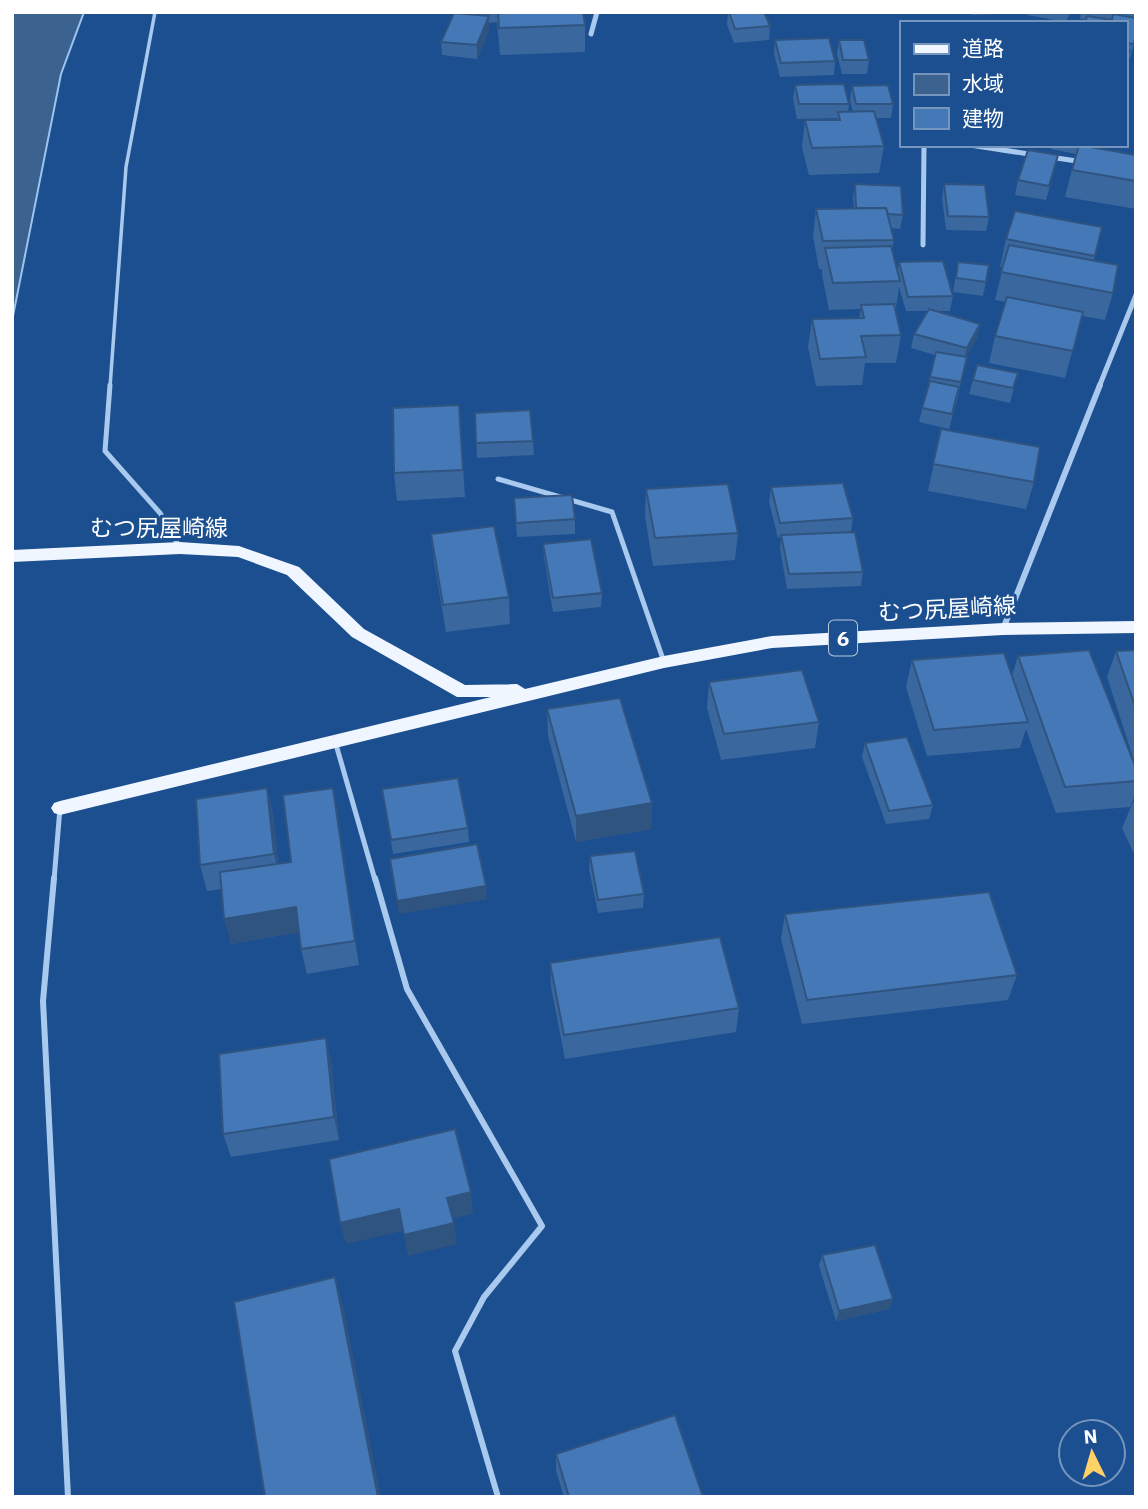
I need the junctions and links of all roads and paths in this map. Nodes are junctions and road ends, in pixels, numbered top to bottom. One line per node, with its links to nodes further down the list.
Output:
1 (155, 12): 10 (lane)
2 (597, 12): 3 (street)
3 (591, 34)
4 (925, 147): 7 (street)
5 (983, 147): 6 (street)
6 (1086, 163)
7 (923, 246)
8 (1136, 295): 13 (street)
9 (498, 480): 14 (lane)
10 (180, 548): 11 (main road, むつ尻屋崎線 / 6); 15 (main road, むつ尻屋崎線 / 6)
11 (12, 556)
12 (1136, 627): 13 (main road, むつ尻屋崎線 / 6)
13 (1003, 629): 14 (main road, むつ尻屋崎線 / 6)
14 (664, 662): 15 (main road, むつ尻屋崎線 / 6)
15 (556, 689): 16 (main road, むつ尻屋崎線 / 6)
16 (335, 741): 17 (main road, むつ尻屋崎線 / 6); 19 (lane)
17 (60, 808): 18 (lane)
18 (68, 1497)
19 (498, 1497)

